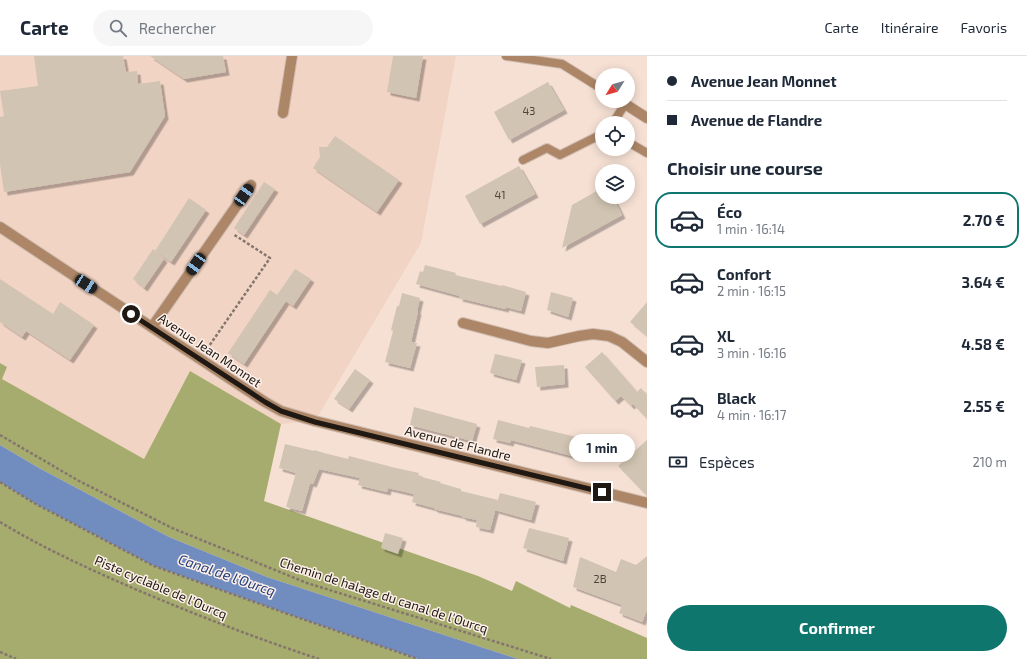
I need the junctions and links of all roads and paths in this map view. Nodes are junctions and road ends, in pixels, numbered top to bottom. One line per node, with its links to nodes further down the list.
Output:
1 (292, 56): 5 (street)
2 (506, 56): 3 (lane)
3 (595, 85)
4 (632, 108): 6 (street)
5 (283, 113)
6 (647, 118)
7 (595, 138): 10 (lane)
8 (635, 146): 9 (lane)
9 (647, 153)
10 (523, 160)
11 (251, 185): 13 (street)
12 (0, 227): 15 (street, Avenue Jean Monnet)
13 (222, 227): 15 (street); 16 (path)
14 (463, 323): 17 (street)
15 (152, 327): 16 (street, Avenue Jean Monnet)
16 (200, 359): 18 (street, Avenue Jean Monnet)
17 (647, 362)
18 (265, 402): 21 (street, Avenue de Flandre)
19 (0, 435): 27 (path, Chemin de halage du canal de l'Ourcq)
20 (0, 482): 26 (path)
21 (647, 503)
22 (0, 522): 25 (path, Piste cyclable de l'Ourcq)
23 (0, 652): 24 (path)
24 (16, 659)
25 (319, 659)
26 (418, 659)
27 (551, 659)

